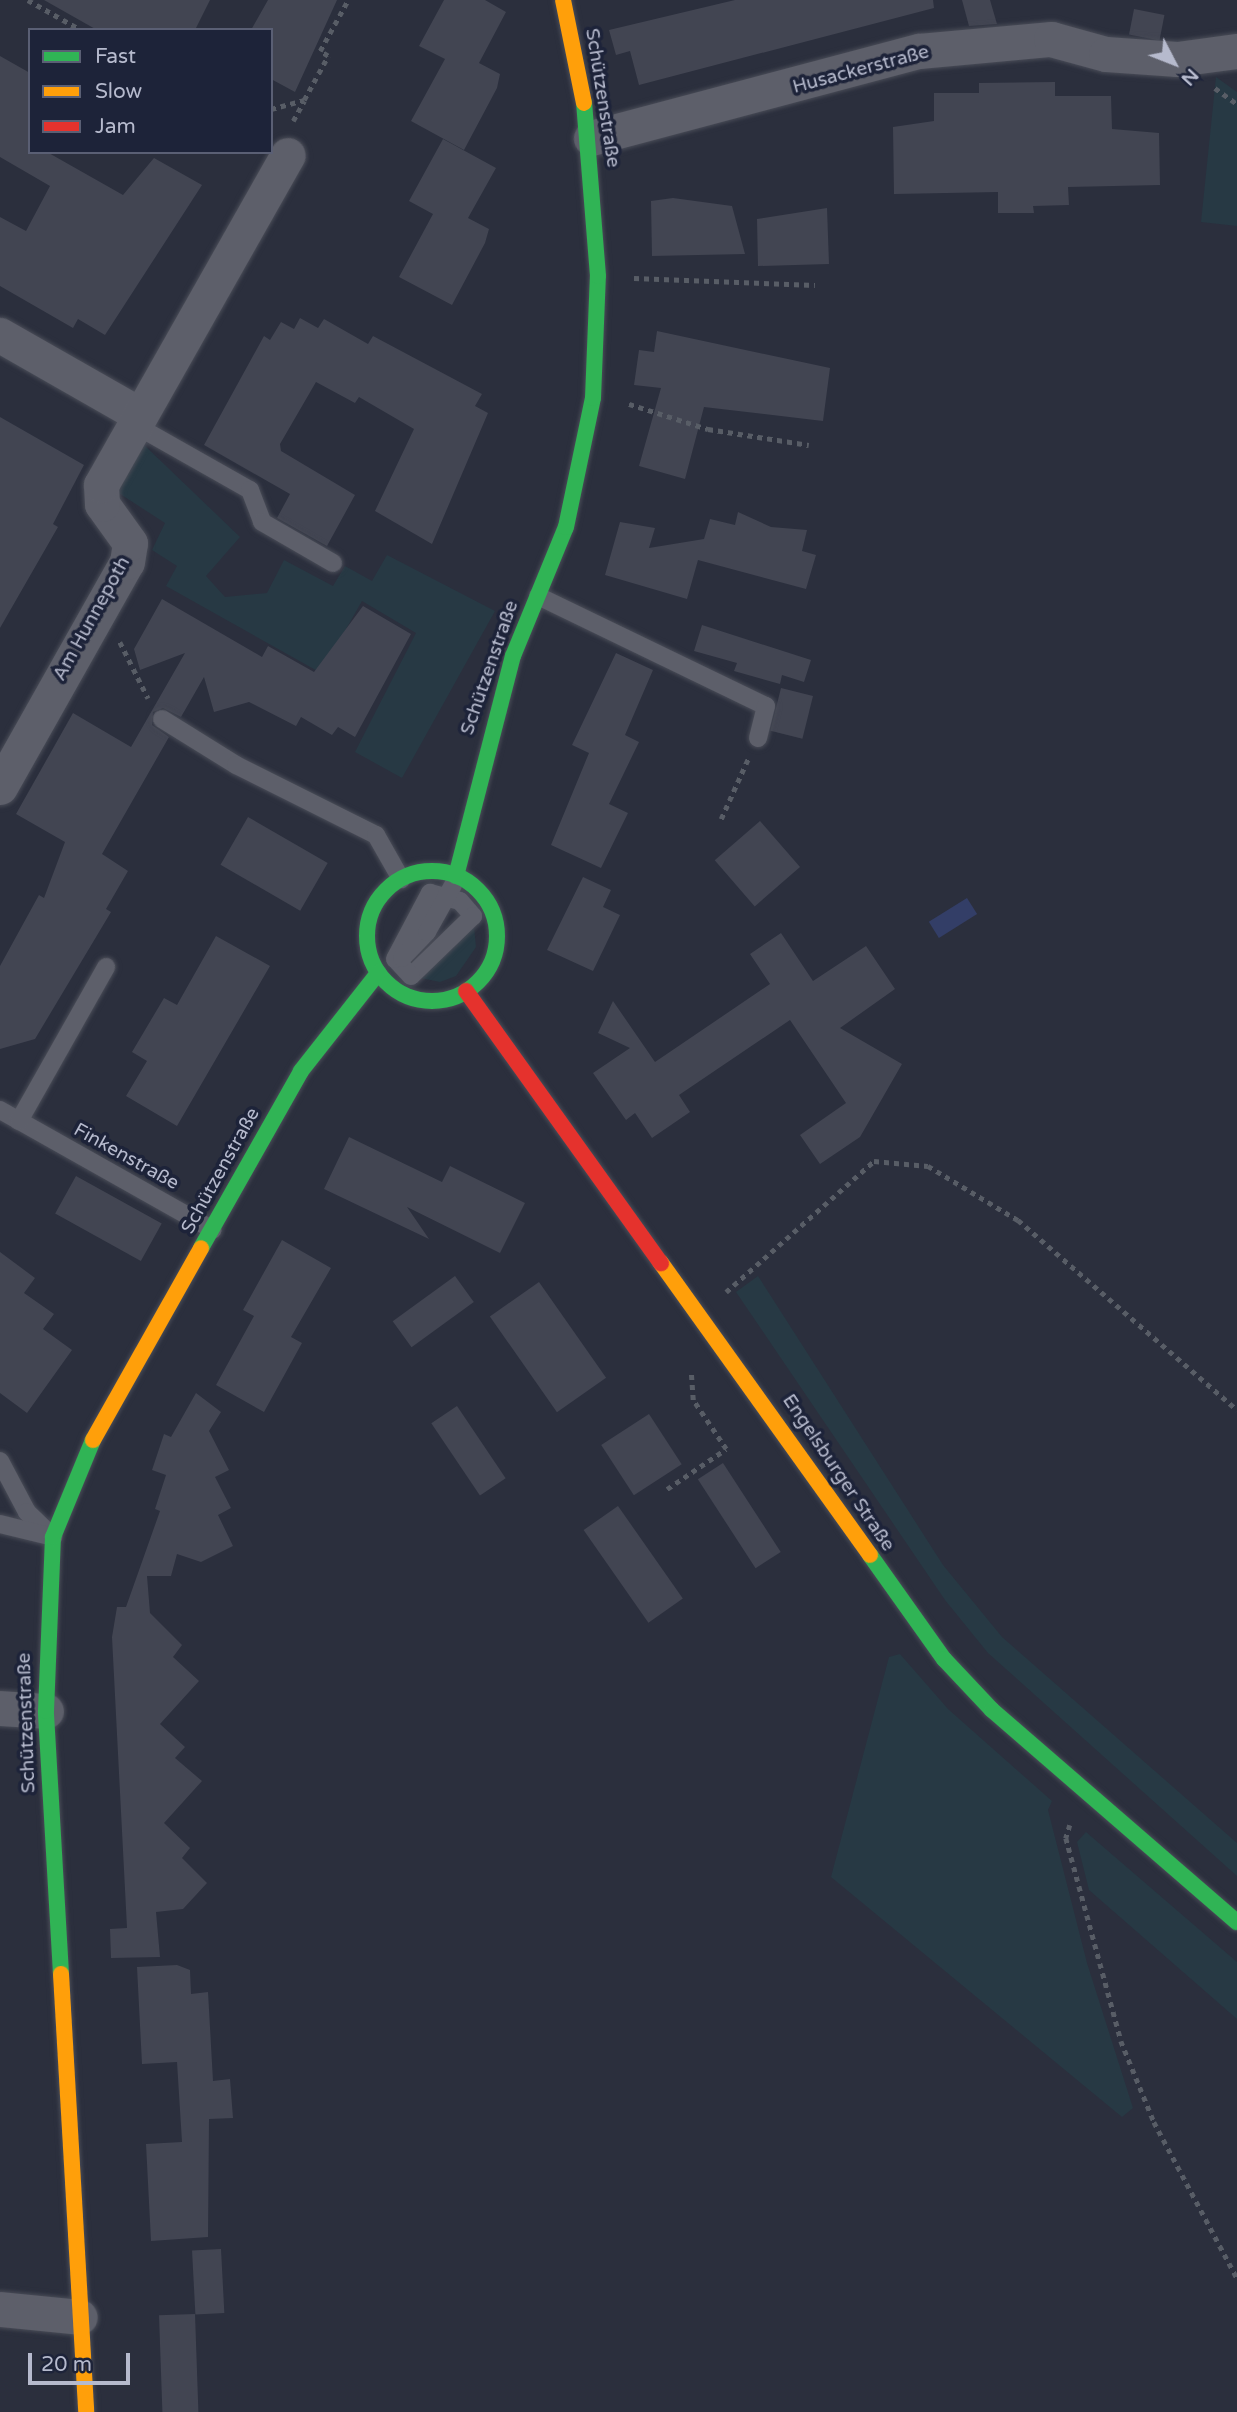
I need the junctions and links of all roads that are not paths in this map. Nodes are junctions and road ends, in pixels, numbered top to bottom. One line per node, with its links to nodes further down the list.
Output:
1 (563, 0): 3 (street, Schützenstraße)
2 (1237, 51): 3 (street, Husackerstraße)
3 (591, 138): 8 (street, Schützenstraße)
4 (288, 155): 6 (street, Am Hunnepoth)
5 (0, 335): 6 (street)
6 (138, 420): 7 (lane); 11 (street, Am Hunnepoth)
7 (334, 563)
8 (538, 596): 10 (lane); 12 (street, Schützenstraße)
9 (162, 719): 13 (lane)
10 (758, 738)
11 (0, 787)
12 (456, 876): 13 (street); 14 (lane, Schützenstraße); 18 (street)
13 (401, 879): 17 (street)
14 (450, 895): 15 (lane, Schützenstraße); 15 (lane)
15 (397, 963): 17 (lane, Schützenstraße)
16 (106, 967): 20 (lane)
17 (378, 973): 18 (street); 21 (street, Schützenstraße)
18 (466, 992): 27 (street, Engelsburger Straße)
19 (0, 1110): 20 (lane, Finkenstraße)
20 (19, 1121): 21 (lane, Finkenstraße)
21 (213, 1230): 24 (street, Schützenstraße)
22 (0, 1461): 24 (lane)
23 (0, 1524): 24 (lane)
24 (53, 1537): 26 (street, Schützenstraße)
25 (0, 1708): 26 (street)
26 (46, 1711): 29 (street, Schützenstraße)
27 (1237, 1922)
28 (0, 2309): 29 (street)
29 (80, 2317): 30 (street, Schützenstraße)
30 (86, 2412)

